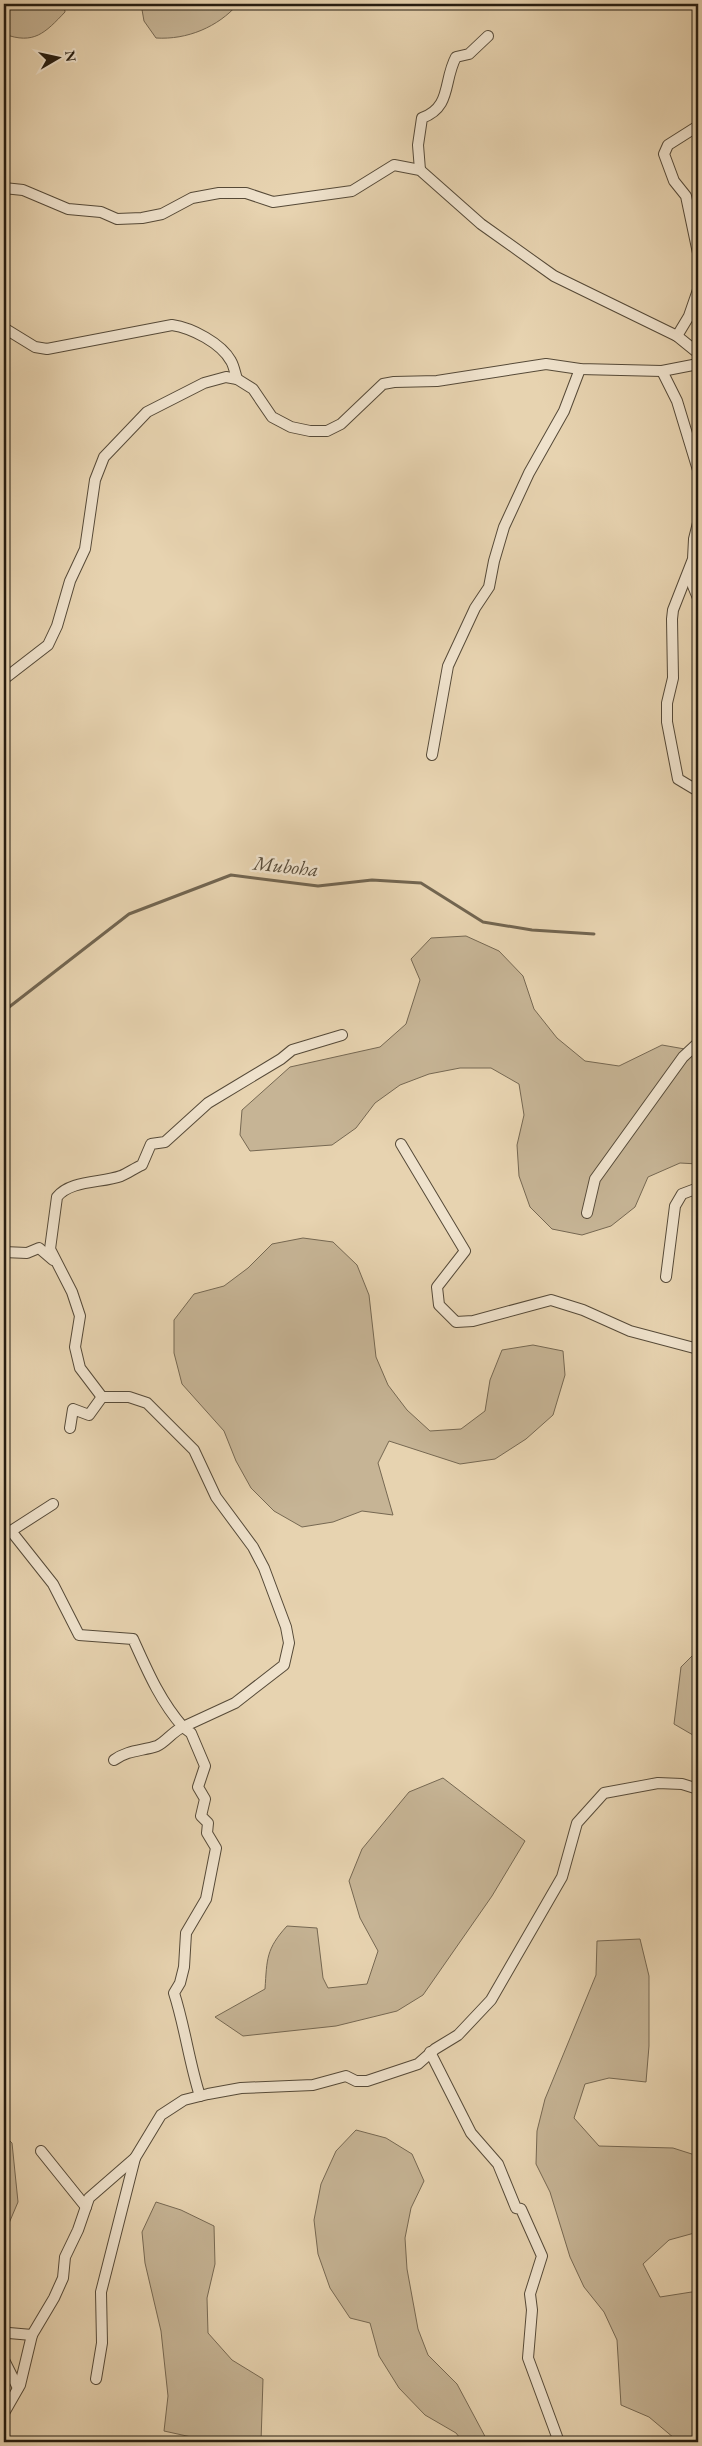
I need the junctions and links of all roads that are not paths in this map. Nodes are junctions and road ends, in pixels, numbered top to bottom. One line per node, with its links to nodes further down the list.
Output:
1 (488, 36): 3 (street)
2 (698, 126): 5 (street)
3 (420, 170): 4 (street); 8 (street)
4 (4, 188)
5 (698, 253)
6 (698, 290): 8 (street)
7 (4, 328): 13 (street)
8 (676, 336): 9 (street)
9 (698, 353)
10 (698, 364): 12 (street)
11 (580, 369): 12 (street); 13 (street); 19 (street)
12 (662, 371): 14 (street)
13 (237, 379): 18 (street)
14 (698, 470)
15 (698, 523): 16 (street)
16 (690, 569): 17 (street); 20 (street)
17 (698, 598)
18 (4, 679)
19 (432, 755)
20 (698, 791)
21 (342, 1035): 27 (street)
22 (698, 1043): 25 (street)
23 (401, 1144): 29 (street)
24 (698, 1188): 28 (street)
25 (588, 1213)
26 (4, 1252): 27 (street)
27 (59, 1266): 30 (street)
28 (666, 1278)
29 (698, 1349)
30 (102, 1397): 31 (street); 33 (street)
31 (70, 1428)
32 (53, 1504): 33 (street)
33 (183, 1726): 34 (street); 37 (street)
34 (114, 1760)
35 (698, 1789): 36 (street)
36 (430, 2052): 37 (street); 47 (street)
37 (200, 2096): 39 (street)
38 (41, 2151): 40 (street)
39 (135, 2158): 40 (street); 44 (street)
40 (86, 2207): 42 (street)
41 (8, 2333): 42 (street)
42 (32, 2335): 45 (street)
43 (4, 2360): 45 (street)
44 (96, 2379)
45 (18, 2388): 46 (street)
46 (4, 2412)
47 (559, 2442)

